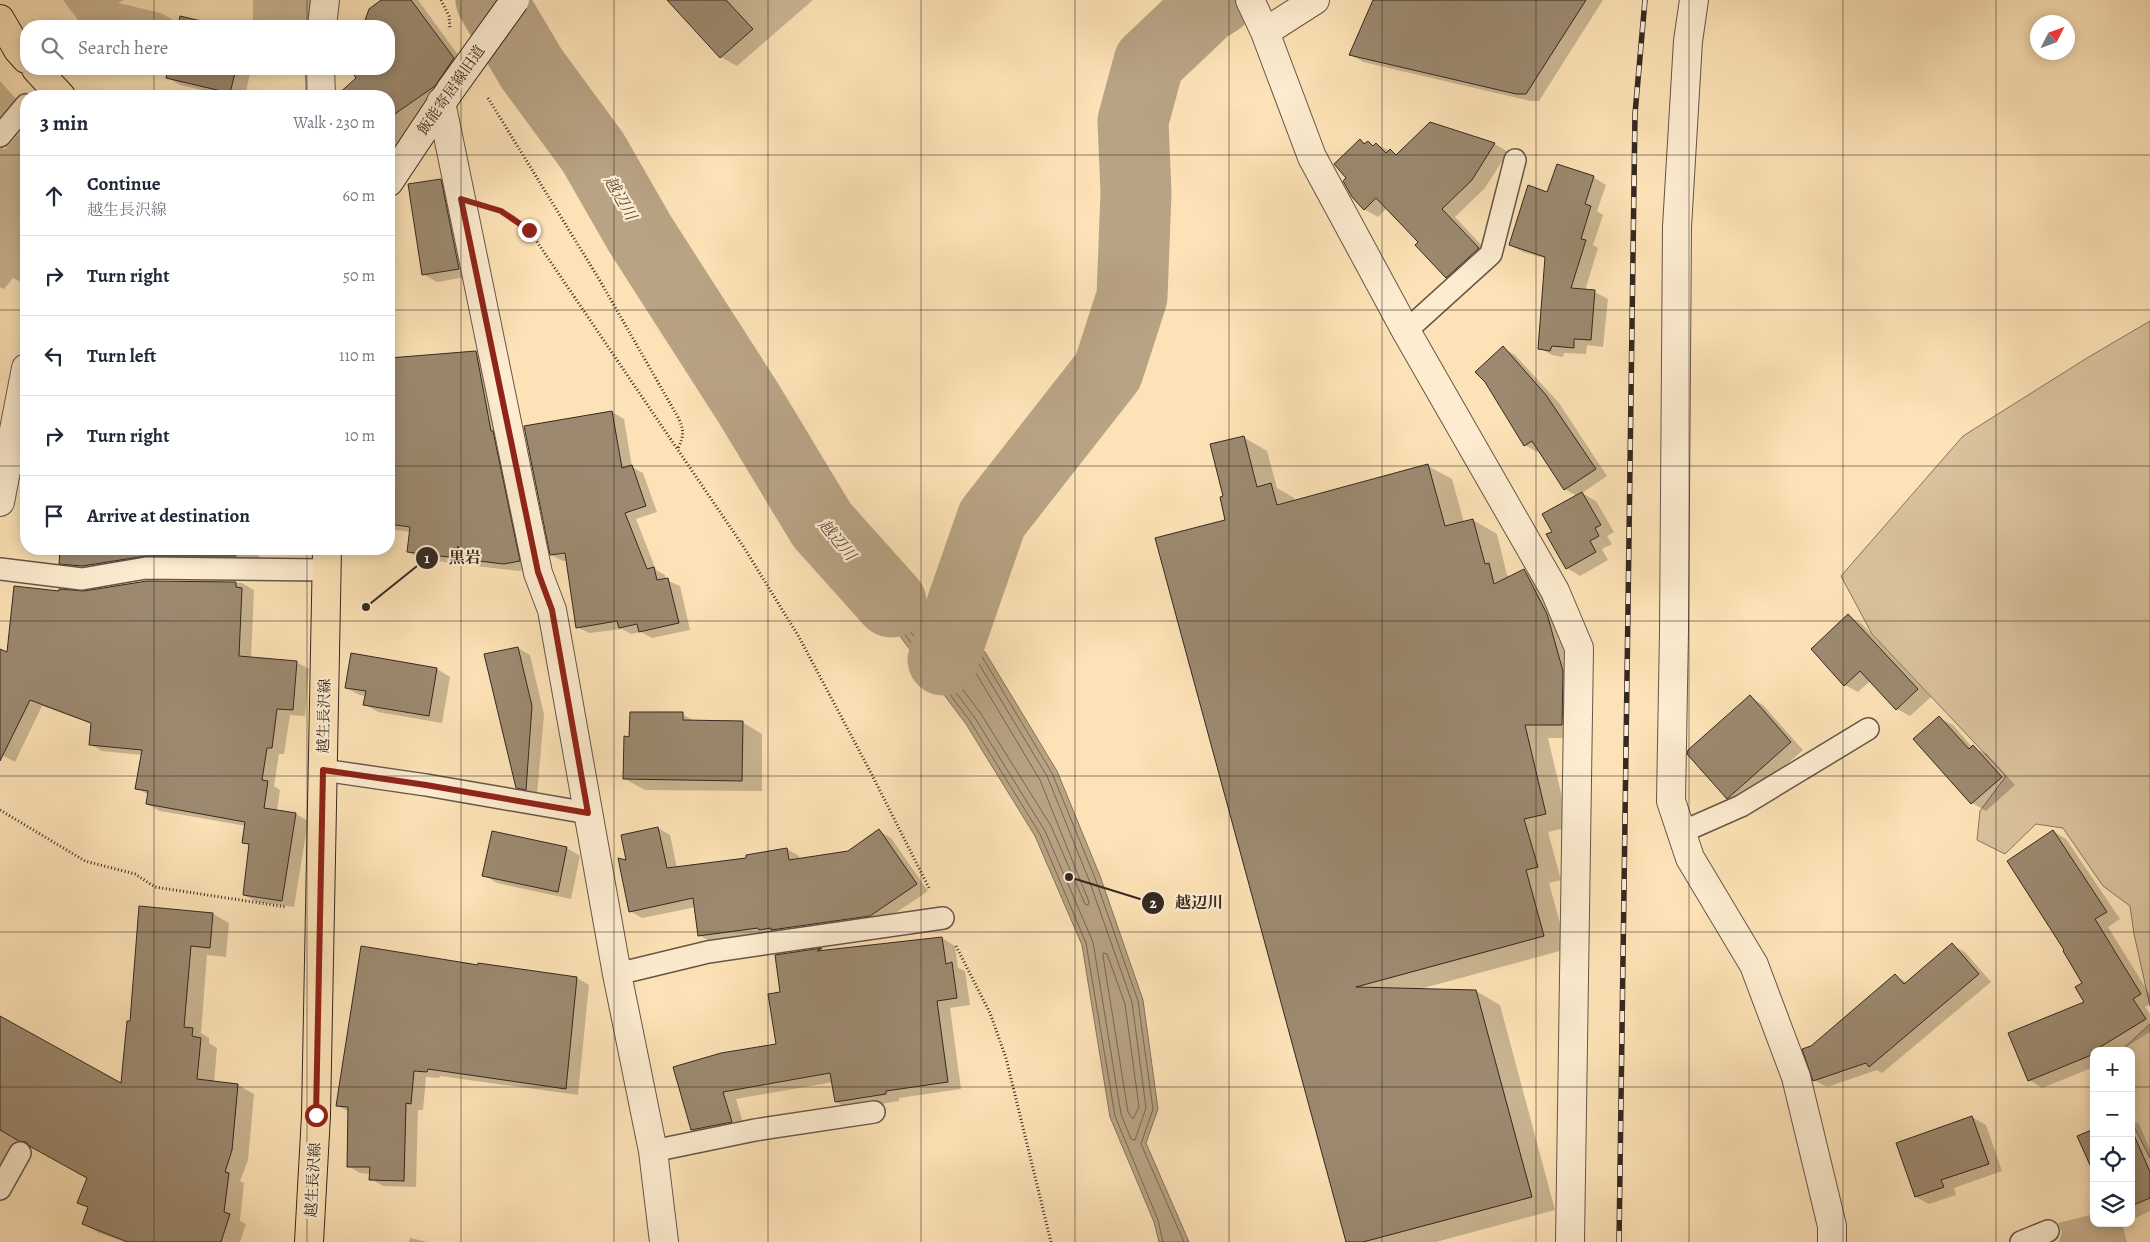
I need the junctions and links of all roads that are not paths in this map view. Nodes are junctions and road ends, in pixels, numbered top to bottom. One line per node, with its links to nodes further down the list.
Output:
1 (325, 0): 7 (street)
2 (515, 0): 11 (street, 飯能寄居線旧道, bridge)
3 (1315, 0): 5 (street)
4 (1694, 0): 24 (street)
5 (1257, 14): 16 (street)
6 (0, 20): 8 (main road)
7 (323, 20)
8 (20, 52)
9 (320, 75): 10 (street)
10 (321, 90)
11 (446, 96): 15 (street, 飯能寄居線旧道); 23 (street)
12 (20, 112): 13 (lane)
13 (0, 136)
14 (1516, 160): 16 (lane)
15 (395, 173)
16 (1406, 332): 34 (street)
17 (20, 399): 18 (street)
18 (0, 502)
19 (326, 559): 20 (lane); 22 (main road, 越生長沢線)
20 (0, 569)
21 (1868, 729): 24 (lane)
22 (323, 770): 23 (lane); 32 (main road, 越生長沢線)
23 (588, 813): 26 (street)
24 (1682, 832): 35 (street)
25 (943, 918): 26 (lane)
26 (617, 974): 28 (street)
27 (874, 1112): 28 (lane)
28 (653, 1151): 33 (street)
29 (20, 1153): 30 (lane)
30 (0, 1189)
31 (2048, 1231): 36 (lane)
32 (309, 1242)
33 (664, 1242)
34 (1570, 1242)
35 (1832, 1242)
36 (2021, 1242)

